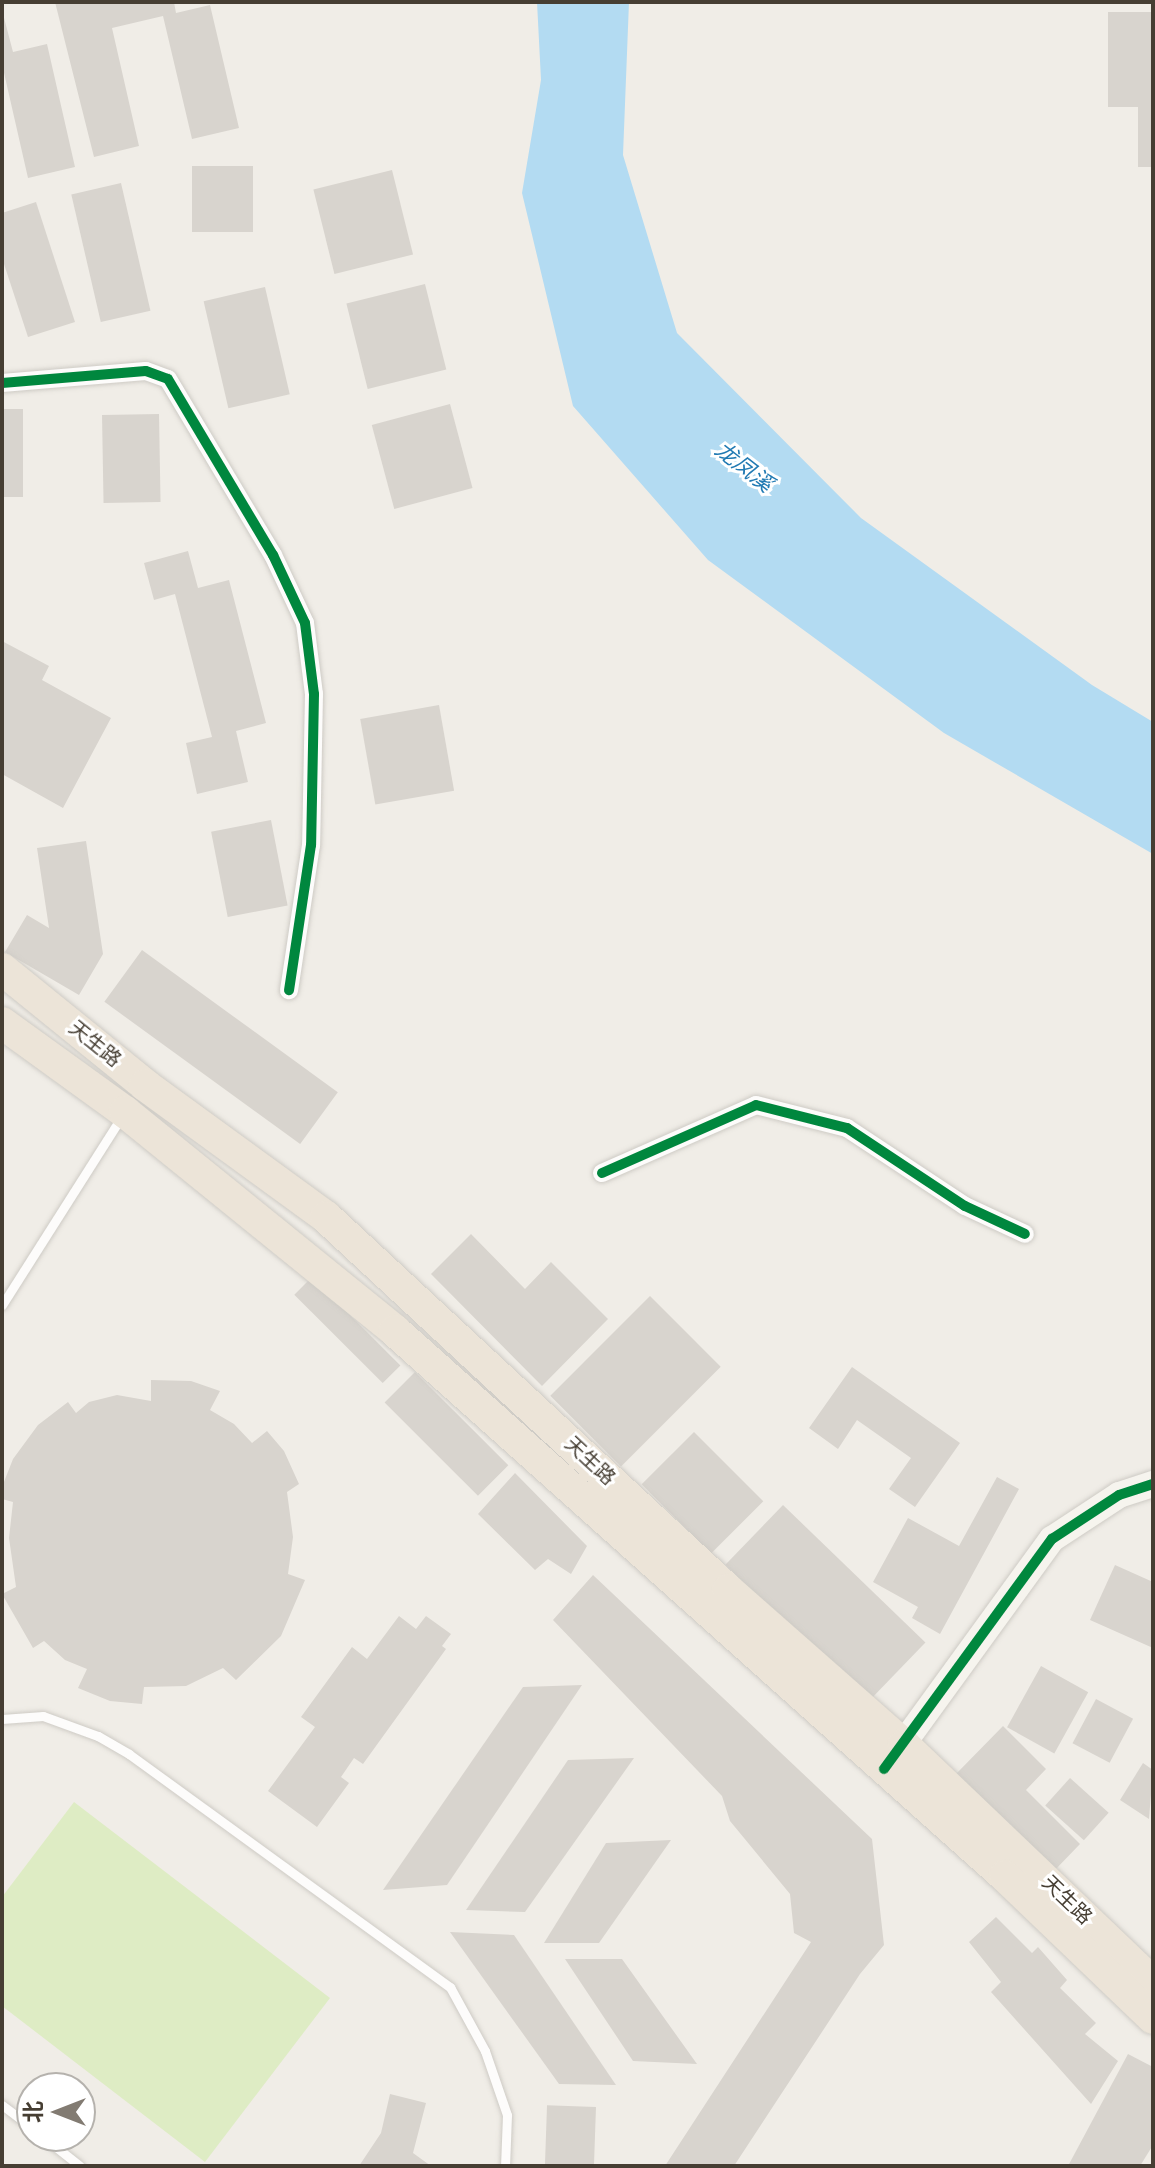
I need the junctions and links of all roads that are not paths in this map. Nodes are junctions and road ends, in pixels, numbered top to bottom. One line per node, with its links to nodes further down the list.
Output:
1 (2, 383): 3 (street)
2 (2, 969): 5 (highway, 天生路)
3 (289, 990)
4 (2, 1023): 5 (highway, 天生路)
5 (135, 1099): 8 (lane); 11 (highway, 天生路); 11 (highway, 天生路)
6 (602, 1173): 7 (street)
7 (1025, 1234)
8 (2, 1305)
9 (1153, 1484): 11 (street)
10 (2, 1719): 14 (lane)
11 (894, 1757): 12 (highway, 天生路); 13 (highway, 天生路)
12 (1153, 1983)
13 (1153, 2018)
14 (505, 2166)

